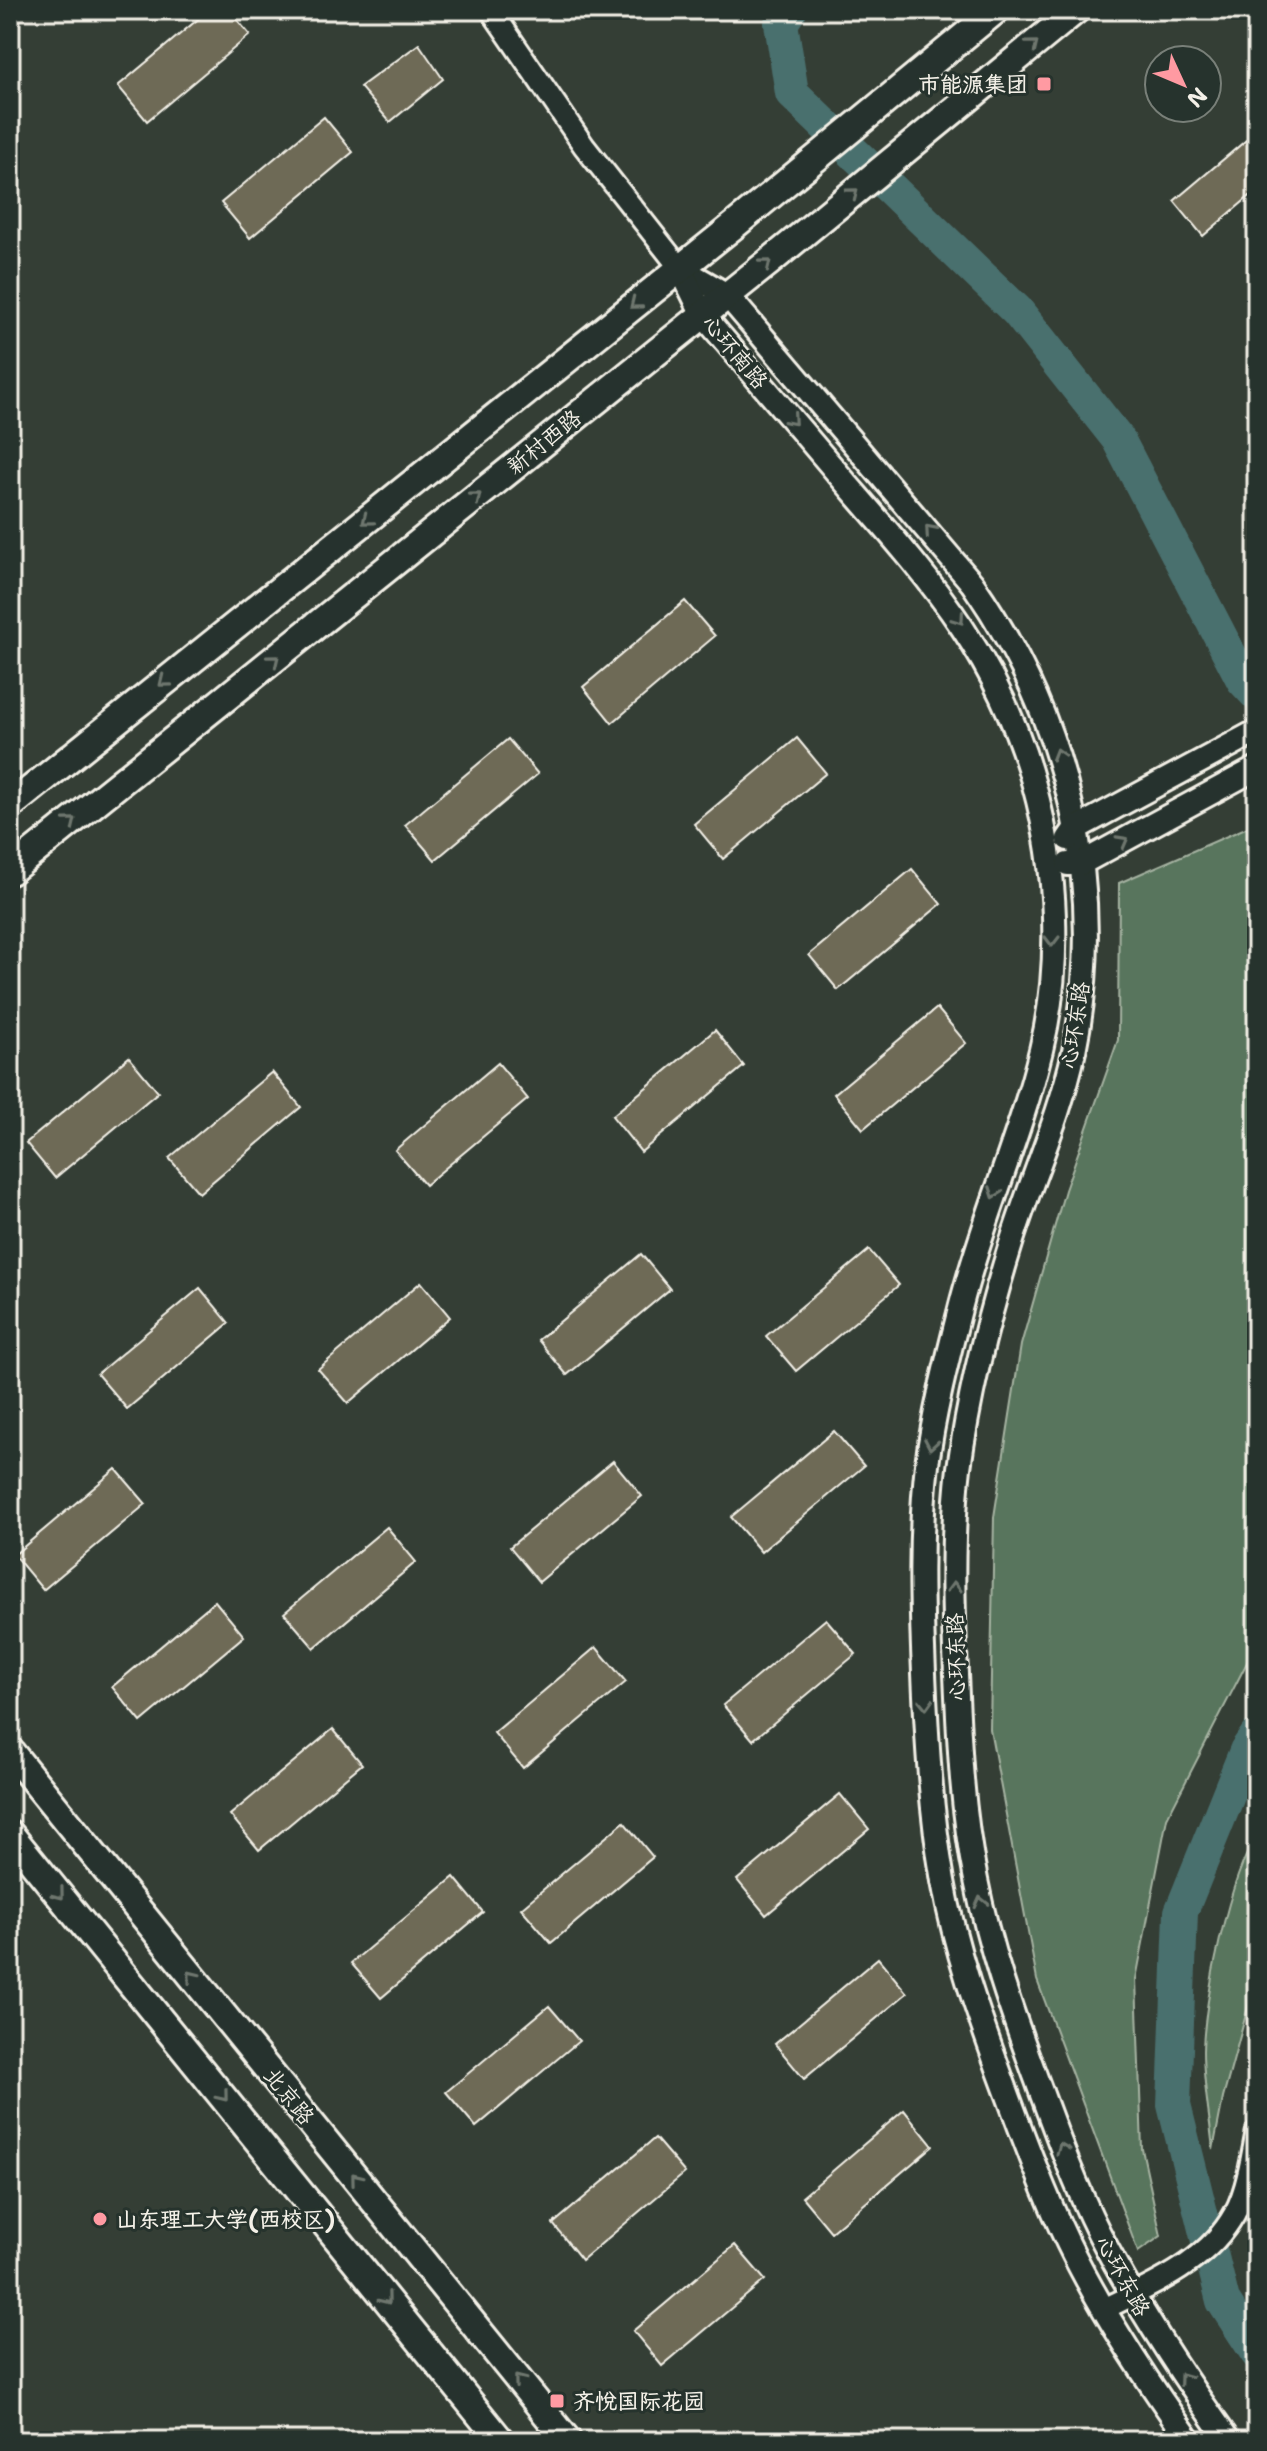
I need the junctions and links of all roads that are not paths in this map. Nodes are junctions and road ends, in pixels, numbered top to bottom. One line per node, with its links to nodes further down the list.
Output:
1 (491, 10): 4 (street)
2 (996, 10): 4 (main road)
3 (1076, 10): 5 (main road, 新村西路, one-way to 3)
4 (680, 268): 5 (main road, 心环南路); 6 (main road, 心环南路); 9 (main road, one-way to 9)
5 (727, 295): 6 (main road, 新村西路); 10 (main road, 心环南路, one-way to 5)
6 (703, 315): 11 (main road, 心环南路, one-way to 11); 13 (main road, 新村西路, one-way to 6)
7 (1257, 731): 10 (main road)
8 (1252, 771): 12 (main road, one-way to 8)
9 (10, 806)
10 (1075, 829): 11 (main road); 12 (main road, 心环东路)
11 (1051, 863): 12 (main road); 18 (main road, 心环东路, one-way to 18)
12 (1080, 864): 17 (main road, 心环东路, one-way to 12)
13 (10, 871)
14 (10, 1751): 20 (main road, 北京路, one-way to 14)
15 (10, 1834): 19 (main road, one-way to 19)
16 (1257, 2131): 17 (street)
17 (1133, 2295): 18 (street); 22 (main road, 心环东路, one-way to 17)
18 (1104, 2309): 21 (main road, 心环东路)
19 (501, 2441)
20 (568, 2441)
21 (1190, 2441)
22 (1229, 2441)

